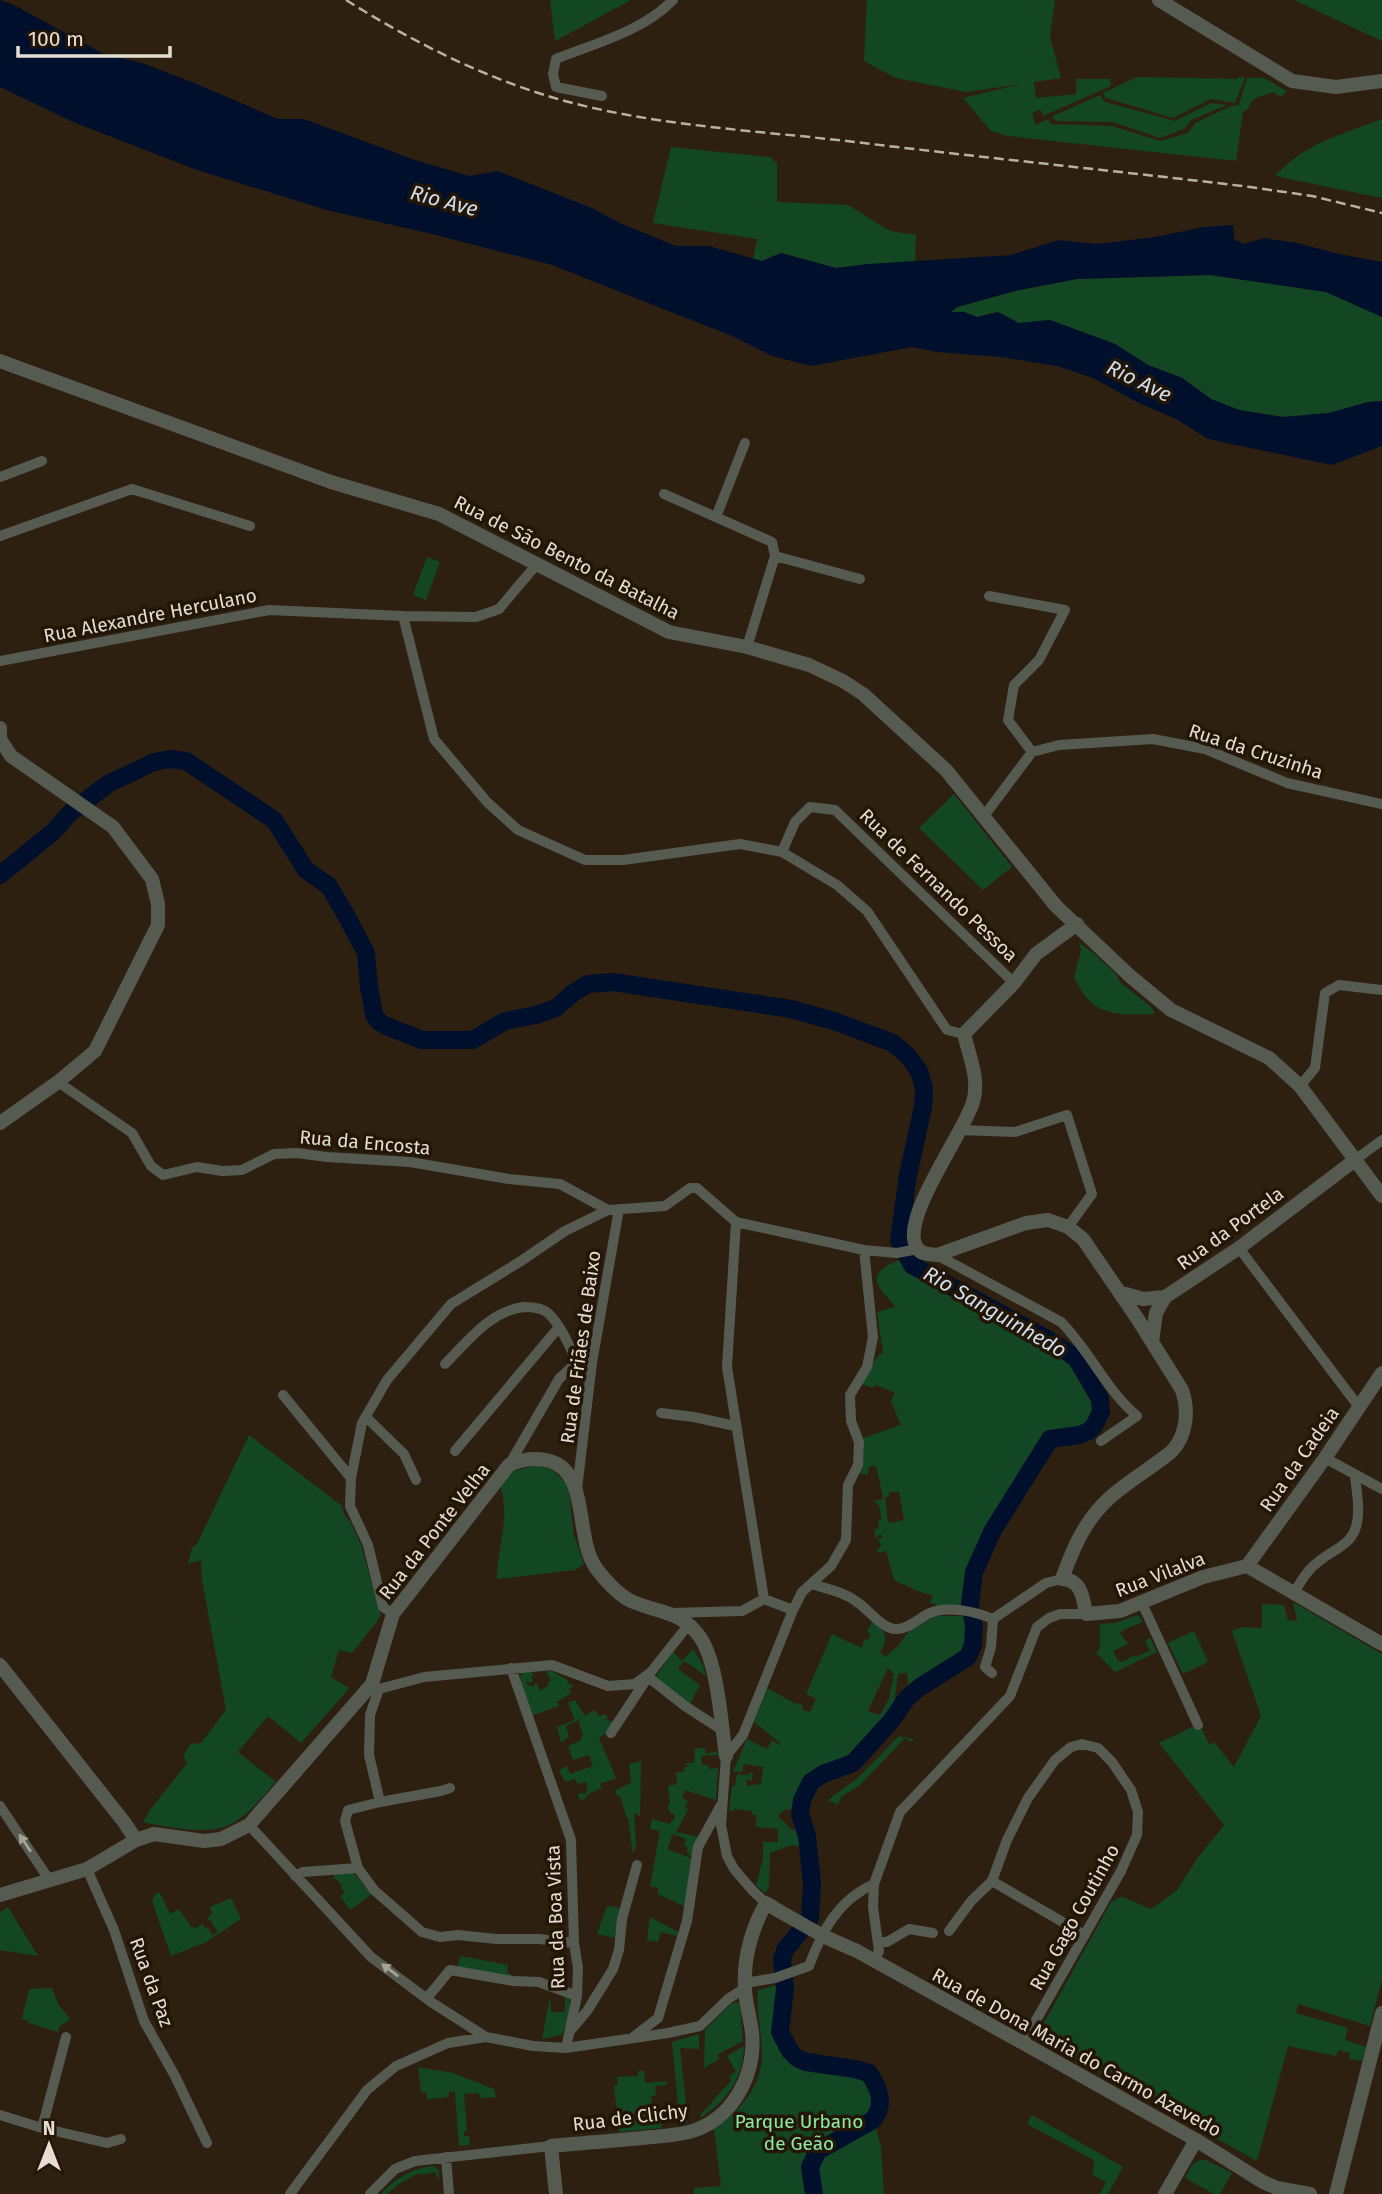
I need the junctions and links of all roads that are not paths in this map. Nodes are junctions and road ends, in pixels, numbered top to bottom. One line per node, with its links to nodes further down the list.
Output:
1 (673, 0): 4 (street)
2 (1159, 0): 3 (street)
3 (1382, 81)
4 (602, 96)
5 (0, 361): 14 (street, Rua de São Bento da Batalha)
6 (745, 443): 10 (street)
7 (42, 461): 8 (street)
8 (0, 477)
9 (664, 494): 10 (street)
10 (716, 517): 13 (street)
11 (250, 526): 12 (street)
12 (0, 536)
13 (775, 556): 15 (street); 18 (street)
14 (537, 564): 17 (street, Rua Alexandre Herculano); 18 (street, Rua de São Bento da Batalha)
15 (860, 579)
16 (989, 596): 21 (street)
17 (404, 617): 19 (street, Rua Alexandre Herculano); 24 (street)
18 (747, 647): 23 (street, Rua de São Bento da Batalha)
19 (0, 661)
20 (0, 728): 29 (street)
21 (1032, 752): 22 (street, Rua da Cruzinha); 23 (street)
22 (1382, 804)
23 (984, 816): 25 (street, Rua de São Bento da Batalha)
24 (782, 852): 26 (street, Rua de Fernando Pessoa); 28 (street)
25 (1077, 924): 26 (street); 30 (street, Rua de São Bento da Batalha)
26 (1014, 983): 28 (street)
27 (1382, 990): 30 (street)
28 (964, 1034): 32 (street)
29 (58, 1082): 31 (street); 36 (street, Rua da Encosta)
30 (1300, 1086): 34 (street, Rua de São Bento da Batalha)
31 (0, 1123)
32 (960, 1130): 38 (street); 41 (street)
33 (1382, 1140): 34 (street)
34 (1355, 1160): 35 (street, Rua de São Bento da Batalha); 39 (street, Rua da Portela)
35 (1382, 1196)
36 (613, 1210): 37 (street); 48 (street, Rua de Friães de Baixo); 54 (street)
37 (736, 1222): 40 (street); 55 (street)
38 (1068, 1227): 42 (street); 43 (street)
39 (1239, 1248): 44 (street, Rua da Portela); 52 (street)
40 (864, 1250): 41 (street); 67 (street)
41 (914, 1250): 42 (street)
42 (937, 1255): 56 (street)
43 (1119, 1292): 44 (street); 46 (street)
44 (1165, 1297): 46 (street)
45 (559, 1327): 47 (street); 49 (street); 57 (street)
46 (1152, 1342): 66 (street)
47 (577, 1362): 48 (street); 59 (street, Rua da Ponte Velha)
48 (592, 1363): 63 (street, Rua de Friães de Baixo)
49 (445, 1364)
50 (1382, 1373): 52 (street, Rua da Cadeia)
51 (283, 1395): 61 (street)
52 (1359, 1406): 58 (street, Rua da Cadeia)
53 (662, 1413): 55 (street)
54 (366, 1417): 61 (street); 62 (street)
55 (734, 1426): 69 (street)
56 (1101, 1441)
57 (455, 1451)
58 (1325, 1458): 60 (street); 65 (street, Rua da Cadeia)
59 (509, 1465): 63 (street, Rua da Ponte Velha); 73 (street, Rua da Ponte Velha)
60 (1355, 1475): 64 (street); 68 (street)
61 (351, 1478): 73 (street)
62 (416, 1480)
63 (577, 1489): 72 (street)
64 (1382, 1489)
65 (1247, 1566): 68 (street); 70 (street, Rua Vilalva)
66 (1062, 1579): 74 (street); 75 (street)
67 (812, 1584): 71 (street); 75 (street)
68 (1294, 1593): 77 (street)
69 (764, 1599): 71 (street); 72 (street)
70 (1142, 1603): 74 (street, Rua Vilalva); 83 (street)
71 (793, 1609): 86 (street)
72 (672, 1613): 76 (street)
73 (393, 1614): 82 (street, Rua da Ponte Velha)
74 (1086, 1614): 99 (street)
75 (993, 1619): 80 (street)
76 (689, 1624): 81 (street); 84 (street)
77 (1382, 1644)
78 (0, 1665): 92 (street)
79 (511, 1668): 81 (street); 82 (street); 106 (street, Rua da Boa Vista)
80 (992, 1673)
81 (649, 1674): 84 (street); 85 (street)
82 (375, 1687): 88 (street); 91 (street, Rua da Ponte Velha)
83 (1198, 1725)
84 (722, 1730): 86 (street)
85 (611, 1733)
86 (726, 1756): 89 (street)
87 (450, 1788): 88 (street)
88 (380, 1802): 95 (street)
89 (723, 1802): 101 (street); 117 (street)
90 (0, 1806): 97 (street, one-way to 90)
91 (250, 1825): 92 (street); 96 (street)
92 (136, 1840): 94 (street)
93 (637, 1865): 114 (street)
94 (87, 1868): 97 (street); 124 (street, Rua da Paz)
95 (358, 1868): 96 (street); 106 (street)
96 (295, 1876): 112 (street, one-way to 96)
97 (50, 1881): 100 (street)
98 (992, 1881): 102 (street); 104 (street); 104 (street, Rua Gago Coutinho)
99 (874, 1884): 105 (street); 108 (street)
100 (0, 1895)
101 (766, 1903): 107 (street, Rua de Dona Maria do Carmo Azevedo, bridge); 110 (street, Rua de Clichy)
102 (949, 1931)
103 (933, 1933): 105 (street)
104 (1085, 1935): 118 (street, Rua Gago Coutinho)
105 (879, 1942): 107 (street)
106 (574, 1943): 111 (street, Rua da Boa Vista)
107 (874, 1961): 118 (street, Rua de Dona Maria do Carmo Azevedo)
108 (808, 1966): 109 (street); 110 (street)
109 (822, 1967)
110 (745, 1985): 117 (street); 125 (street, Rua de Clichy)
111 (577, 1996): 112 (street); 114 (street, Rua da Boa Vista)
112 (426, 1998): 116 (street)
113 (1382, 2013): 133 (street)
114 (569, 2032): 119 (street, Rua da Boa Vista)
115 (66, 2037): 121 (street)
116 (486, 2037): 119 (street); 127 (street)
117 (629, 2039): 119 (street)
118 (1023, 2043): 123 (street, Rua de Dona Maria do Carmo Azevedo)
119 (566, 2048)
120 (0, 2115): 121 (street)
121 (42, 2129): 122 (street)
122 (121, 2139)
123 (1196, 2140): 131 (street); 132 (street, Rua de Dona Maria do Carmo Azevedo)
124 (207, 2143)
125 (551, 2146): 126 (street, Rua de Clichy); 130 (street)
126 (446, 2157): 128 (street, Rua de Clichy); 129 (street)
127 (290, 2194)
128 (370, 2194)
129 (449, 2194)
130 (556, 2194)
131 (1165, 2194)
132 (1310, 2194)
133 (1336, 2194)

